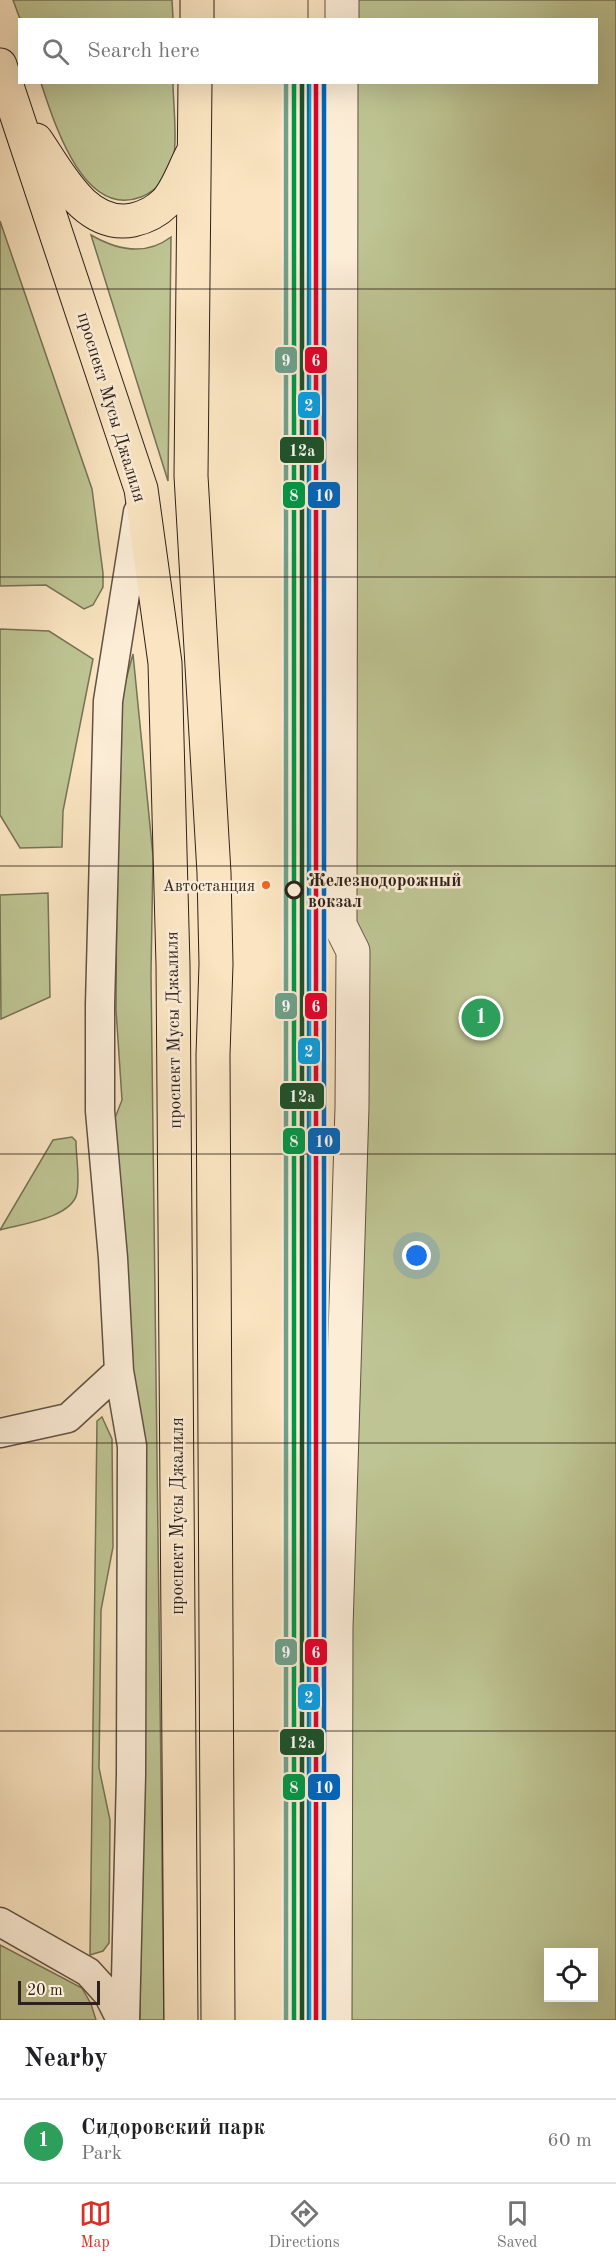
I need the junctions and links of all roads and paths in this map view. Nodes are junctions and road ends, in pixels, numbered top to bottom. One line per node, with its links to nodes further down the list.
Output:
1 (197, 0): 3 (main road)
2 (342, 0): 4 (street)
3 (197, 18)
4 (342, 18)
5 (0, 65): 8 (main road, проспект Мусы Джалиля)
6 (195, 84): 9 (main road, проспект Мусы Джалиля)
7 (341, 84): 17 (street)
8 (16, 112): 9 (main road); 10 (main road, проспект Мусы Джалиля)
9 (194, 152): 16 (main road, проспект Мусы Джалиля)
10 (141, 489): 11 (street); 15 (main road, проспект Мусы Джалиля)
11 (119, 1371): 12 (street); 14 (street)
12 (0, 1433)
13 (0, 1922): 14 (street)
14 (123, 2020)
15 (182, 2020)
16 (218, 2020)
17 (335, 2020)

